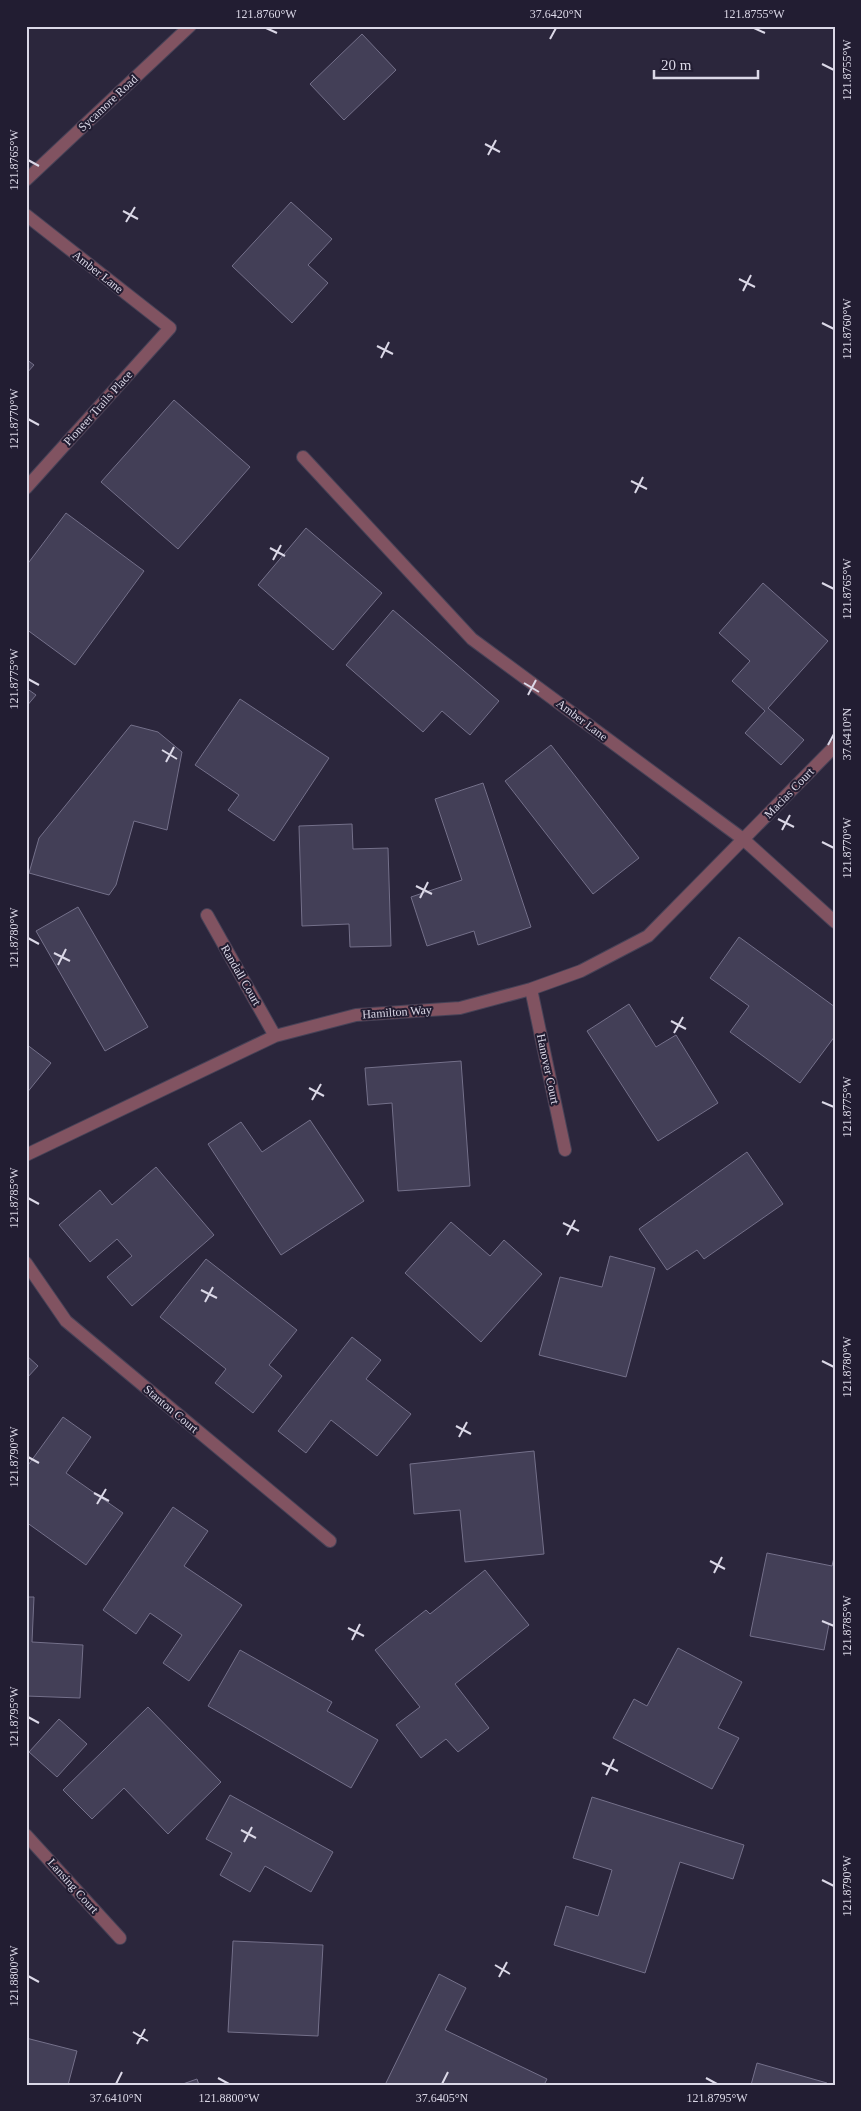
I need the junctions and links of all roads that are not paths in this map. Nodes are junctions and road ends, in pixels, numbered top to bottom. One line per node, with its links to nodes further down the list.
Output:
1 (190, 26): 2 (street, Sycamore Road)
2 (26, 180)
3 (26, 215): 4 (street, Amber Lane)
4 (170, 328): 6 (street, Pioneer Trails Place)
5 (303, 457): 8 (street, Amber Lane)
6 (26, 488)
7 (835, 746): 8 (street, Macias Court)
8 (743, 840): 10 (street, Amber Lane); 11 (street, Hamilton Way)
9 (206, 915): 12 (street, Randall Court)
10 (835, 922)
11 (531, 989): 12 (street, Hamilton Way); 13 (street, Hanover Court)
12 (275, 1036): 14 (street, Hamilton Way)
13 (565, 1150)
14 (26, 1155)
15 (26, 1263): 16 (street, Stanton Court)
16 (330, 1542)
17 (26, 1835): 18 (street, Lansing Court)
18 (120, 1938)

